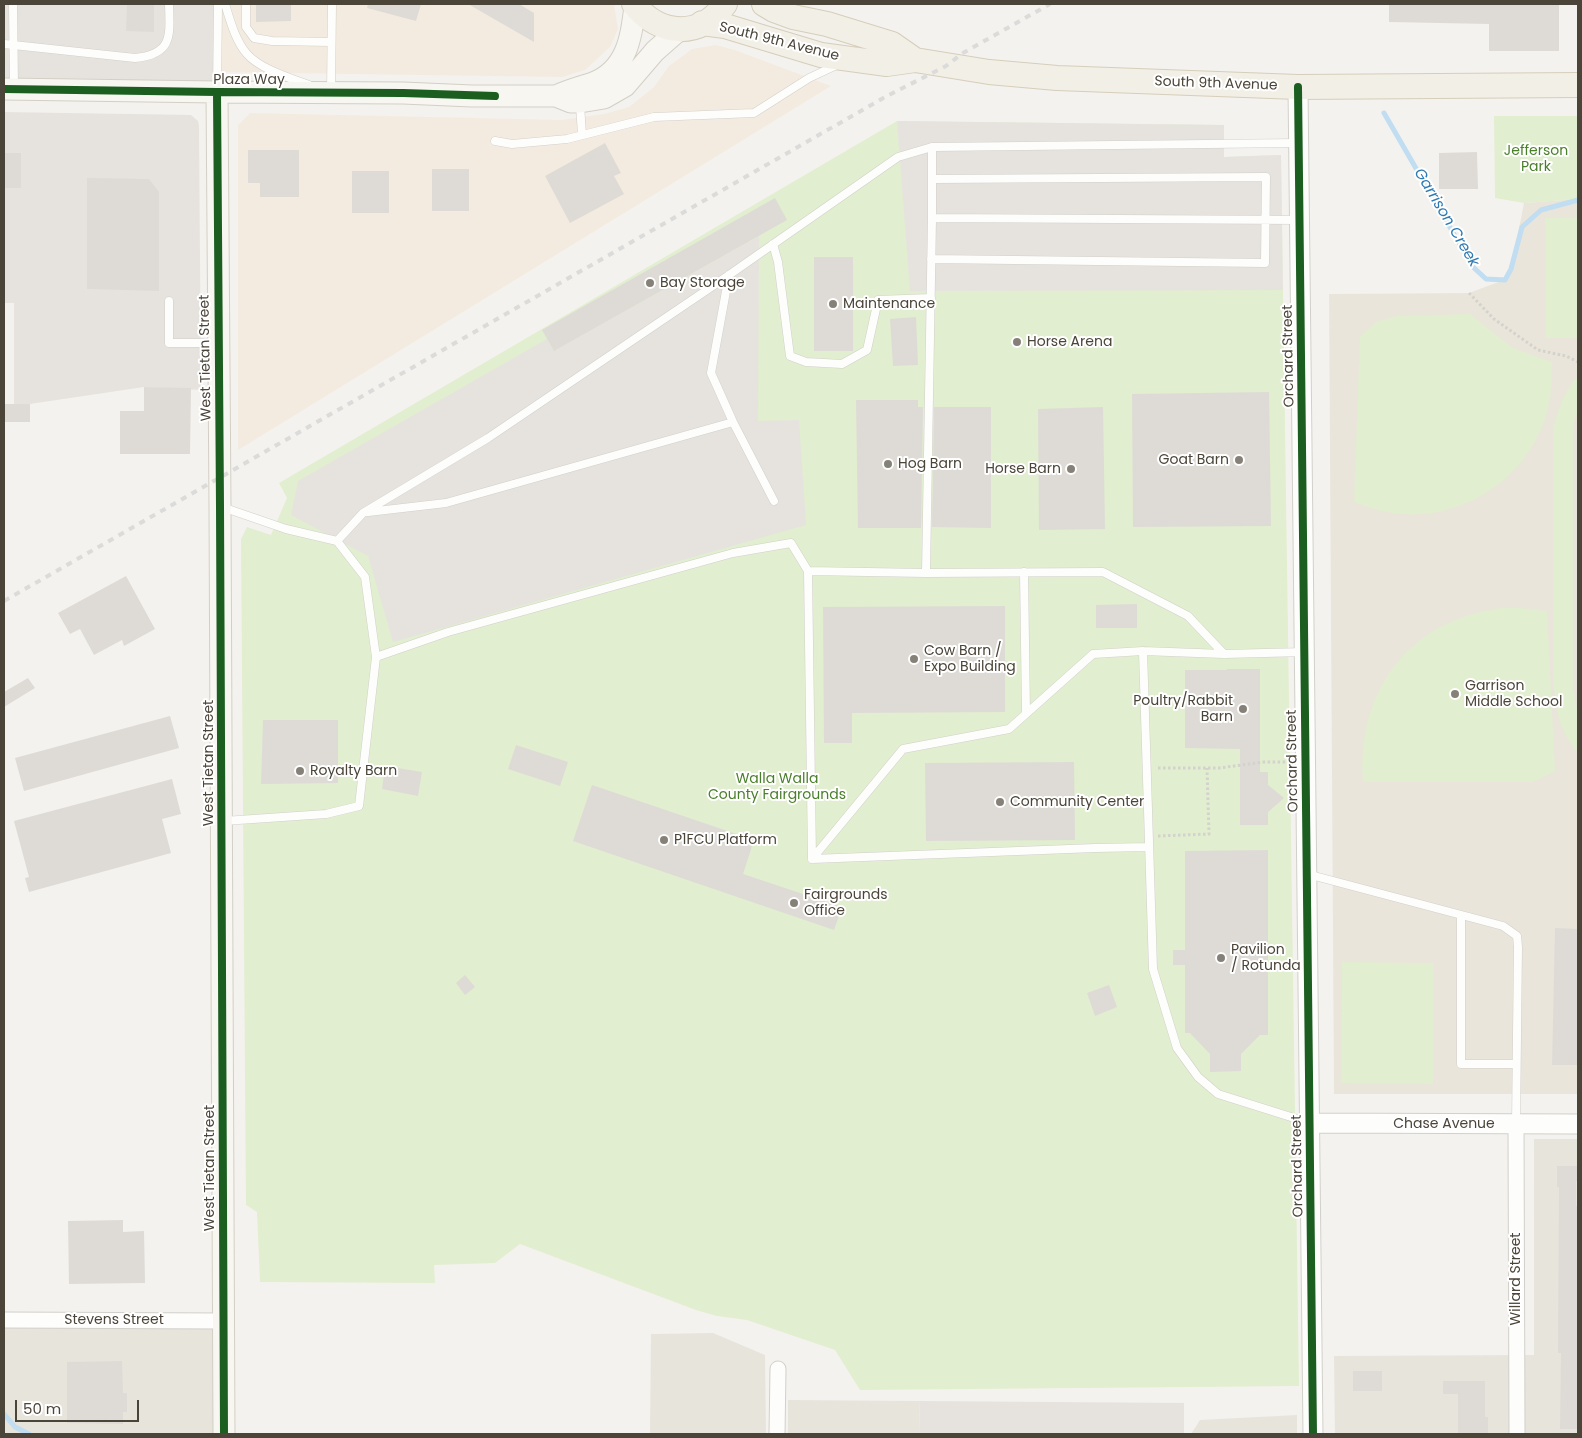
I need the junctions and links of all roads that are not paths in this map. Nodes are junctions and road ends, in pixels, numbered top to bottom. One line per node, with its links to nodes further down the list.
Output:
1 (13, 4): 14 (lane)
2 (169, 4): 14 (lane)
3 (218, 4): 20 (lane)
4 (225, 4): 21 (lane)
5 (246, 4): 12 (lane)
6 (332, 4): 12 (lane)
7 (635, 4): 11 (main road); 22 (main road, Plaza Way)
8 (725, 4): 10 (main road)
9 (764, 4): 16 (main road, South 9th Avenue)
10 (702, 23): 11 (main road); 15 (main road, South 9th Avenue)
11 (680, 29): 23 (main road, Plaza Way)
12 (331, 42): 21 (lane)
13 (4, 44): 14 (lane)
14 (14, 44): 19 (lane)
15 (849, 59): 16 (main road, South 9th Avenue); 24 (lane)
16 (916, 60): 18 (main road, South 9th Avenue)
17 (1578, 85): 18 (main road, South 9th Avenue)
18 (1298, 87): 26 (street, Orchard Street)
19 (9, 89): 20 (main road, Plaza Way)
20 (217, 92): 21 (main road, Plaza Way); 37 (main road, West Tietan Street)
21 (331, 92): 22 (main road, Plaza Way)
22 (556, 96): 23 (main road, Plaza Way)
23 (580, 102): 24 (lane)
24 (582, 135): 25 (lane)
25 (495, 141)
26 (1299, 143): 27 (lane); 31 (street, Orchard Street)
27 (932, 147): 28 (lane); 32 (lane)
28 (932, 179): 29 (lane); 30 (lane)
29 (932, 218): 30 (lane); 33 (lane)
30 (1265, 219): 31 (lane); 33 (lane)
31 (1300, 220): 47 (street, Orchard Street)
32 (773, 244): 34 (lane); 35 (lane)
33 (931, 259): 35 (lane)
34 (729, 274): 38 (lane); 41 (lane)
35 (931, 298): 45 (lane)
36 (169, 301): 37 (lane)
37 (219, 344): 40 (main road, West Tietan Street)
38 (734, 422): 39 (lane); 41 (lane)
39 (774, 501)
40 (220, 506): 42 (lane); 51 (main road, West Tietan Street)
41 (364, 513): 42 (lane)
42 (337, 541): 49 (lane)
43 (808, 571): 45 (lane); 49 (lane); 53 (lane)
44 (1024, 572): 45 (lane); 48 (lane); 50 (lane)
45 (926, 573)
46 (1143, 652): 48 (lane); 50 (lane); 52 (lane)
47 (1305, 652): 48 (lane); 54 (street, Orchard Street)
48 (1224, 654)
49 (376, 657): 51 (lane)
50 (1026, 714): 53 (lane)
51 (221, 821): 61 (main road, West Tietan Street)
52 (1149, 847): 53 (lane); 57 (lane)
53 (812, 859)
54 (1307, 874): 55 (lane); 57 (street, Orchard Street)
55 (1462, 915): 56 (lane); 56 (lane)
56 (1516, 1064): 58 (lane)
57 (1310, 1124): 58 (street, Chase Avenue); 65 (street, Orchard Street)
58 (1516, 1124): 59 (street, Chase Avenue); 66 (street, Willard Street)
59 (1578, 1124)
60 (4, 1320): 61 (street, Stevens Street)
61 (223, 1321): 63 (main road, West Tietan Street)
62 (778, 1369): 64 (street)
63 (224, 1434)
64 (777, 1434)
65 (1313, 1434)
66 (1517, 1434)

